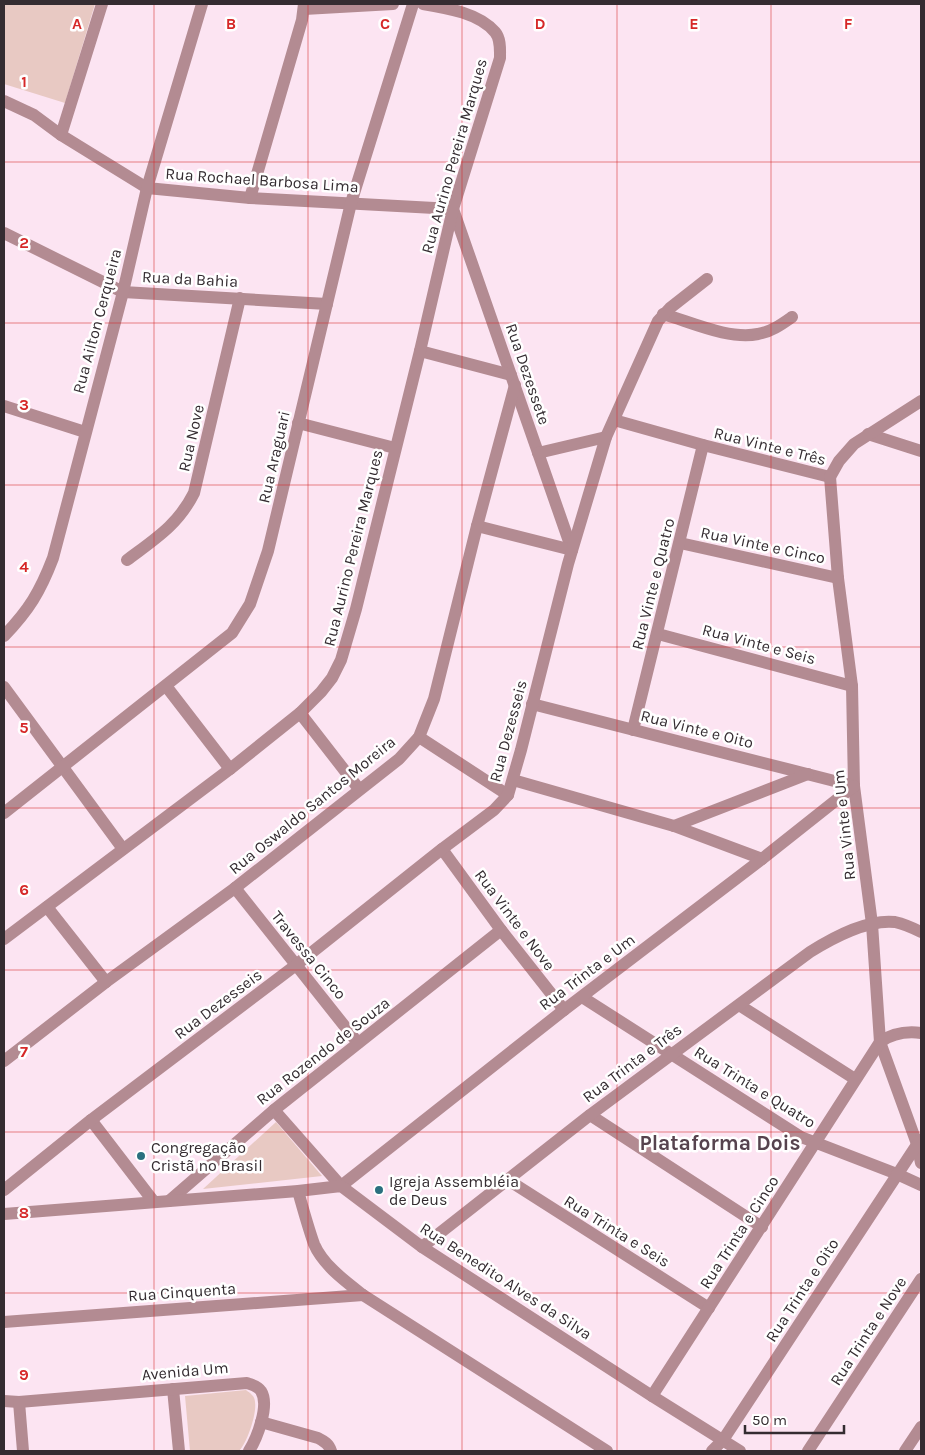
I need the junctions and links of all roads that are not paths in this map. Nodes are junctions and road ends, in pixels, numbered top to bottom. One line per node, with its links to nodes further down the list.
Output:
1 (102, 4): 9 (street)
2 (202, 4): 10 (street, Rua Ailton Cerqueira)
3 (393, 4): 6 (street)
4 (413, 4): 12 (street, Rua Araguari)
5 (424, 4): 7 (street)
6 (304, 6): 11 (street)
7 (462, 8): 13 (street, Rua Aurino Pereira Marques)
8 (4, 101): 9 (street, Rua Rochael Barbosa Lima)
9 (61, 135): 10 (street, Rua Rochael Barbosa Lima)
10 (147, 188): 11 (street, Rua Rochael Barbosa Lima); 16 (street, Rua Ailton Cerqueira)
11 (250, 198): 12 (street, Rua Rochael Barbosa Lima)
12 (351, 203): 13 (street, Rua Rochael Barbosa Lima); 18 (street, Rua Araguari)
13 (453, 209): 21 (street, Rua Aurino Pereira Marques); 22 (street, Rua Dezessete)
14 (4, 234): 16 (street, Rua da Bahia)
15 (707, 279): 19 (street, Rua Dezesseis)
16 (122, 292): 17 (street, Rua da Bahia); 27 (street, Rua Ailton Cerqueira)
17 (240, 298): 18 (street, Rua da Bahia); 38 (street, Rua Nove)
18 (328, 304): 26 (street, Rua Araguari)
19 (663, 314): 20 (street); 25 (street, Rua Dezesseis)
20 (792, 317)
21 (420, 352): 22 (street); 31 (street, Rua Aurino Pereira Marques)
22 (513, 380): 33 (street, Rua Dezessete); 35 (street, Rua Oswaldo Santos Moreira)
23 (921, 401): 28 (street, Rua Vinte e Três)
24 (4, 406): 27 (street)
25 (614, 420): 29 (street, Rua Dezesseis); 30 (street, Rua Vinte e Três)
26 (298, 423): 31 (street); 42 (street, Rua Araguari)
27 (85, 432): 41 (street, Rua Ailton Cerqueira)
28 (868, 434): 32 (street); 34 (street, Rua Vinte e Três)
29 (606, 437): 33 (street); 37 (street, Rua Dezesseis)
30 (702, 445): 34 (street, Rua Vinte e Três); 36 (street, Rua Vinte e Quatro)
31 (395, 448): 46 (street, Rua Aurino Pereira Marques)
32 (921, 451)
33 (538, 453): 37 (street, Rua Dezessete)
34 (830, 477): 39 (street, Rua Vinte e Um)
35 (477, 526): 37 (street); 48 (street, Rua Oswaldo Santos Moreira)
36 (680, 543): 39 (street, Rua Vinte e Cinco); 40 (street, Rua Vinte e Quatro)
37 (572, 550): 45 (street, Rua Dezesseis)
38 (127, 560)
39 (838, 578): 43 (street, Rua Vinte e Um)
40 (658, 634): 43 (street, Rua Vinte e Seis); 47 (street, Rua Vinte e Quatro)
41 (4, 636)
42 (166, 686): 49 (street, Rua Araguari); 50 (street)
43 (852, 686): 53 (street, Rua Vinte e Um)
44 (4, 687): 49 (street)
45 (532, 704): 47 (street, Rua Vinte e Oito); 52 (street, Rua Dezesseis)
46 (300, 713): 50 (street, Rua Aurino Pereira Marques); 54 (street)
47 (634, 730): 51 (street, Rua Vinte e Oito)
48 (419, 737): 54 (street, Rua Oswaldo Santos Moreira); 55 (street)
49 (64, 767): 56 (street, Rua Araguari); 58 (street)
50 (230, 769): 58 (street, Rua Aurino Pereira Marques)
51 (808, 774): 53 (street, Rua Vinte e Oito); 57 (street)
52 (513, 780): 55 (street, Rua Dezesseis); 57 (street)
53 (854, 786): 60 (street, Rua Trinta e Um); 63 (street, Rua Vinte e Um)
54 (359, 789): 61 (street, Rua Oswaldo Santos Moreira)
55 (508, 795): 59 (street, Rua Dezesseis)
56 (4, 813)
57 (674, 826): 60 (street)
58 (124, 849): 62 (street, Rua Aurino Pereira Marques)
59 (442, 849): 64 (street, Rua Vinte e Nove); 67 (street, Rua Dezesseis)
60 (762, 859): 69 (street, Rua Trinta e Um)
61 (235, 888): 67 (street, Travessa Cinco); 68 (street, Rua Oswaldo Santos Moreira)
62 (47, 907): 66 (street, Rua Aurino Pereira Marques); 68 (street)
63 (872, 924): 65 (street, Rua Trinta e Três); 70 (street, Rua Trinta e Três); 73 (street, Rua Vinte e Um)
64 (501, 930): 71 (street, Rua Vinte e Nove); 74 (street, Rua Rozendo de Souza)
65 (921, 932)
66 (4, 939)
67 (296, 965): 74 (street, Travessa Cinco); 80 (street, Rua Dezesseis)
68 (106, 982): 76 (street, Rua Oswaldo Santos Moreira)
69 (582, 997): 71 (street, Rua Trinta e Um); 75 (street, Rua Trinta e Quatro)
70 (738, 1005): 75 (street, Rua Trinta e Três); 77 (street)
71 (564, 1010): 87 (street, Rua Trinta e Um)
72 (919, 1033): 73 (street)
73 (880, 1042): 77 (street, Rua Trinta e Cinco); 81 (street, Rua Vinte e Um)
74 (358, 1043): 78 (street, Rua Rozendo de Souza)
75 (672, 1054): 79 (street, Rua Trinta e Três); 82 (street, Rua Trinta e Quatro)
76 (4, 1061)
77 (855, 1079): 82 (street, Rua Trinta e Cinco)
78 (274, 1110): 87 (street, Rua Benedito Alves da Silva); 91 (street, Rua Rozendo de Souza)
79 (590, 1115): 85 (street, Rua Trinta e Três); 93 (street)
80 (91, 1120): 88 (street, Rua Dezesseis); 90 (street)
81 (919, 1141): 83 (street, Rua Vinte e Um); 84 (street, Rua Trinta e Oito)
82 (814, 1143): 84 (street, Rua Trinta e Quatro); 93 (street, Rua Trinta e Cinco)
83 (921, 1163)
84 (897, 1174): 86 (street, Rua Trinta e Quatro); 105 (street, Rua Trinta e Oito)
85 (508, 1180): 94 (street, Rua Trinta e Três); 97 (street, Rua Trinta e Seis)
86 (921, 1185)
87 (340, 1186): 89 (street); 94 (street, Rua Benedito Alves da Silva)
88 (4, 1190)
89 (298, 1191): 91 (street); 96 (street)
90 (154, 1202): 91 (street); 92 (street)
91 (169, 1202)
92 (4, 1214)
93 (762, 1227): 97 (street, Rua Trinta e Cinco)
94 (422, 1247): 100 (street, Rua Benedito Alves da Silva)
95 (921, 1279): 113 (street, Rua Trinta e Nove)
96 (363, 1295): 98 (street, Rua Cinquenta); 110 (street)
97 (709, 1308): 100 (street, Rua Trinta e Cinco)
98 (4, 1322)
99 (173, 1388): 102 (street, Avenida Um); 103 (street, Avenida Um); 108 (street)
100 (652, 1396): 105 (street, Rua Benedito Alves da Silva)
101 (4, 1402): 102 (street, Avenida Um)
102 (19, 1402): 107 (street)
103 (261, 1422): 106 (street); 109 (street)
104 (921, 1427): 114 (street)
105 (723, 1440): 111 (street, Rua Trinta e Oito); 112 (street, Rua Benedito Alves da Silva)
106 (330, 1449)
107 (23, 1451)
108 (179, 1451)
109 (249, 1451)
110 (608, 1451)
111 (712, 1451)
112 (740, 1451)
113 (808, 1451)
114 (905, 1451)

